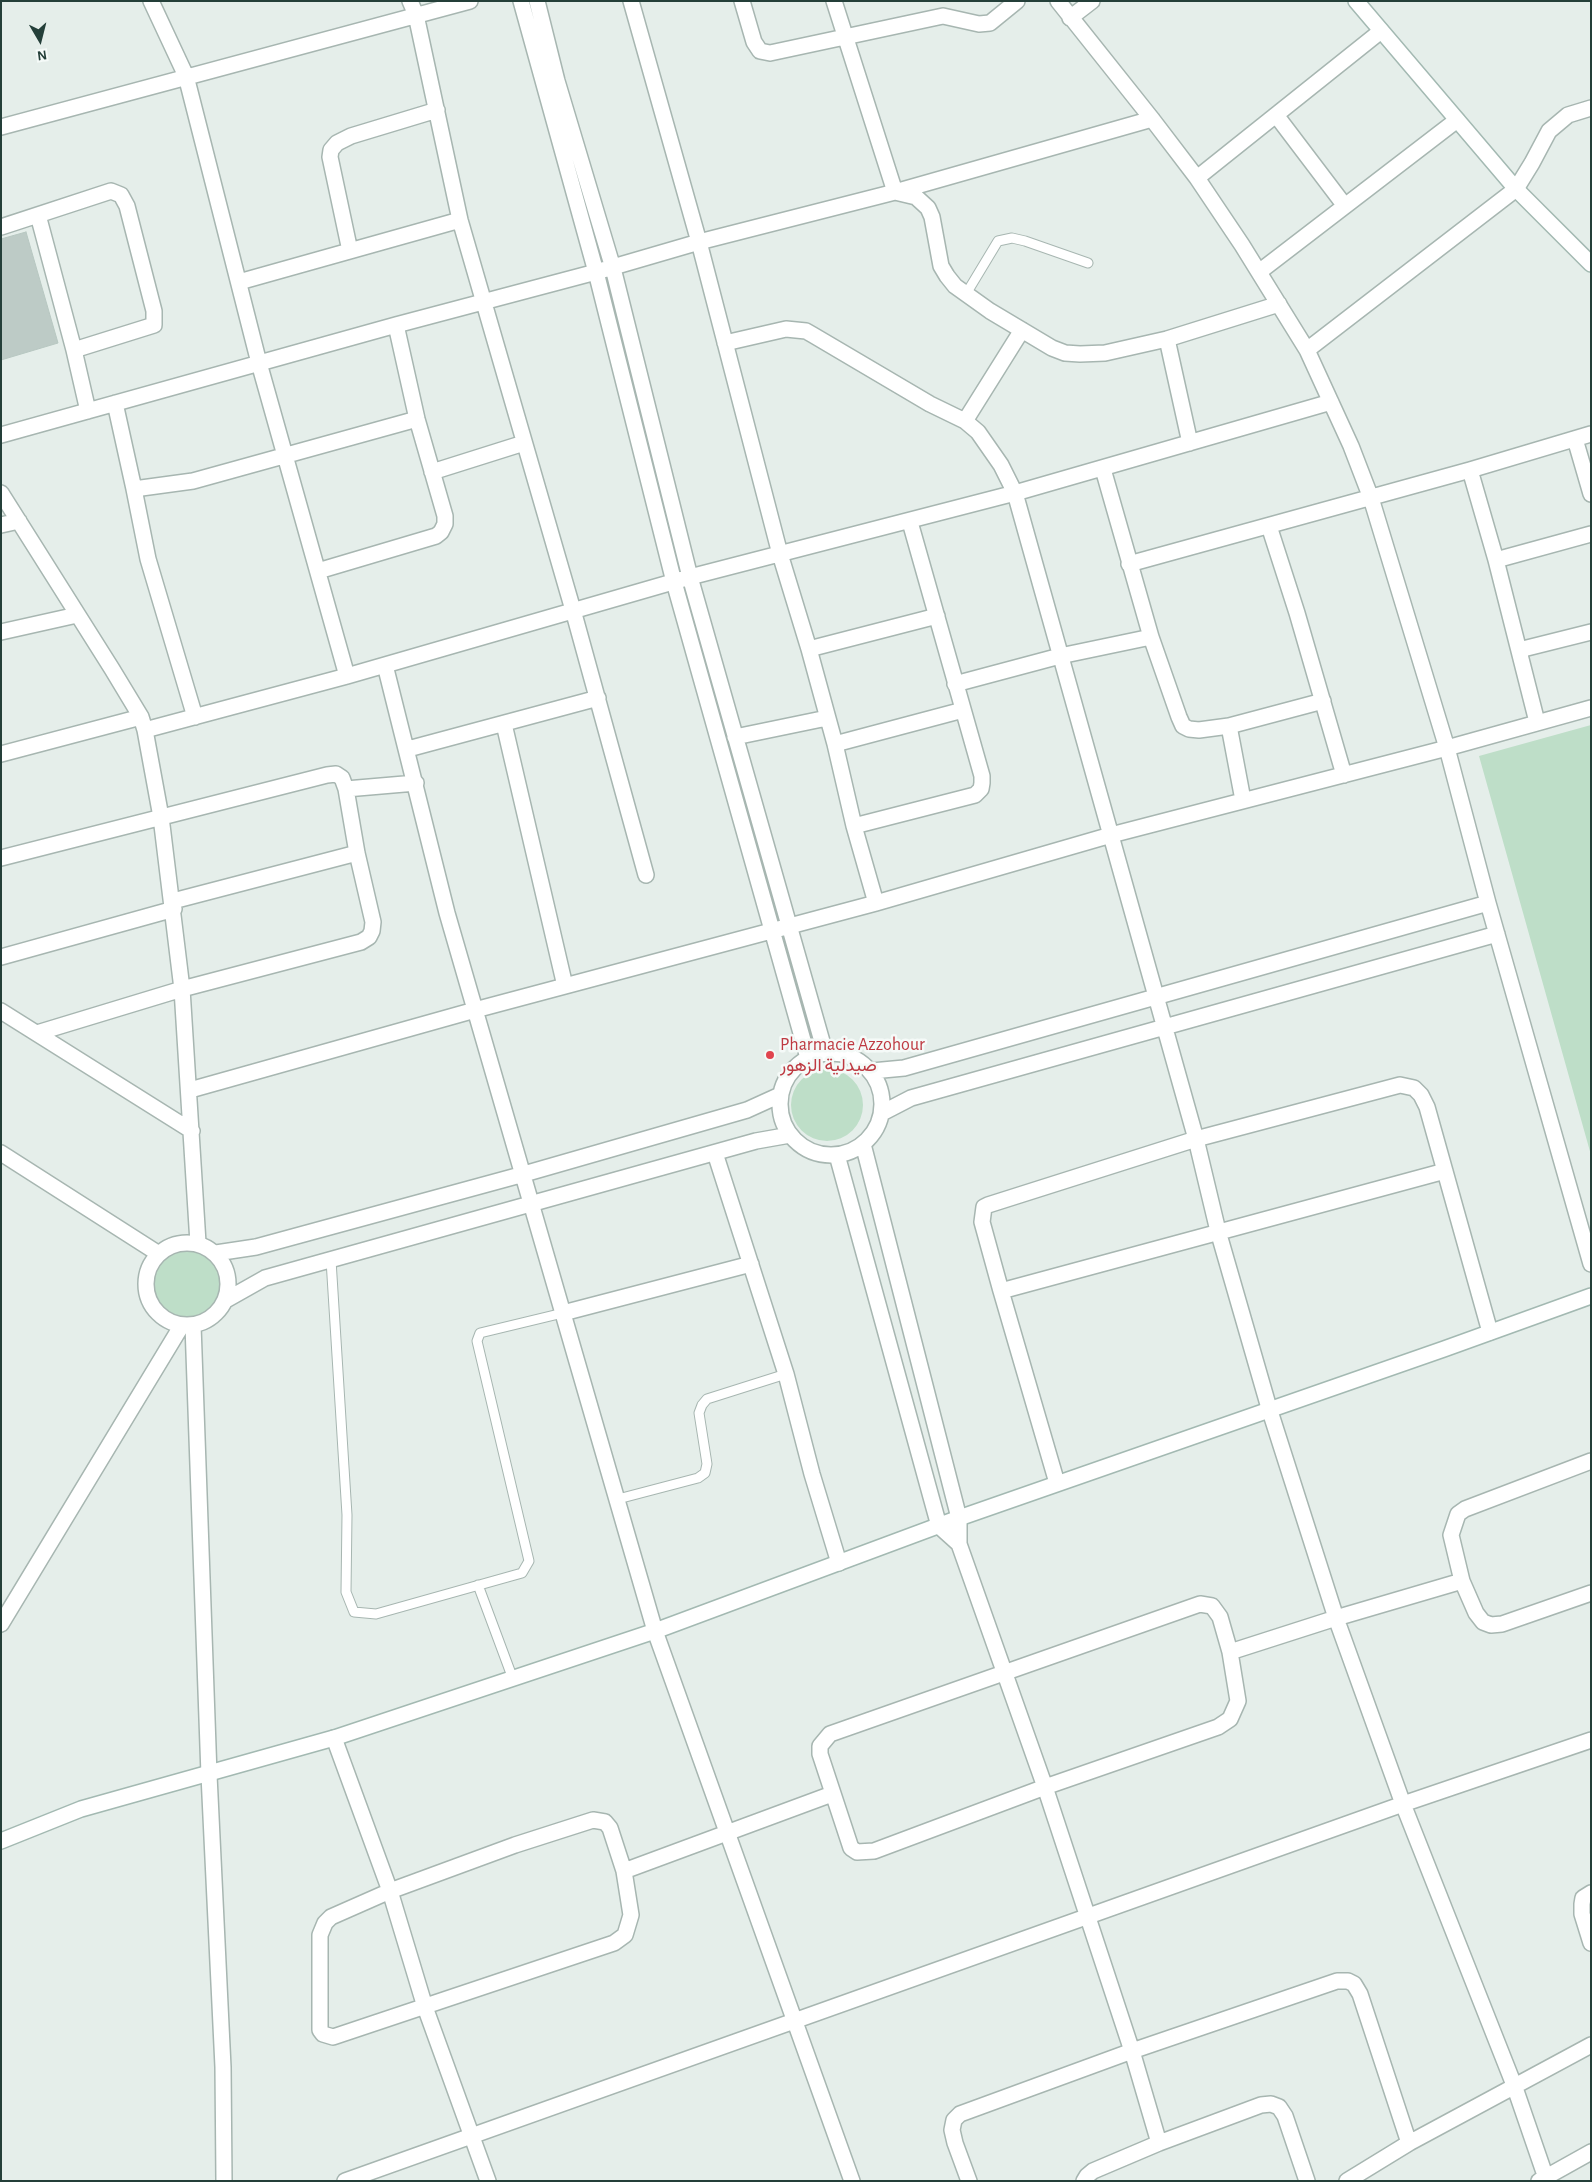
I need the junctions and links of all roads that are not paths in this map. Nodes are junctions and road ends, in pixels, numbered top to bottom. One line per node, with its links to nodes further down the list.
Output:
1 (152, 1): 16 (street)
2 (470, 1): 12 (street)
3 (521, 1): 35 (street)
4 (537, 1): 34 (street)
5 (631, 1): 30 (street)
6 (742, 1): 15 (street)
7 (834, 1): 15 (street)
8 (1017, 1): 15 (street)
9 (1058, 1): 13 (street)
10 (1092, 1): 13 (street)
11 (1356, 1): 14 (street)
12 (413, 8): 16 (street); 18 (street)
13 (1070, 18): 20 (street)
14 (1381, 31): 19 (street); 21 (street)
15 (845, 36): 25 (street)
16 (186, 76): 22 (street); 37 (street)
17 (1591, 108): 24 (street)
18 (437, 110): 28 (street); 31 (street)
19 (1276, 115): 23 (street); 26 (street)
20 (1152, 119): 23 (street); 25 (street)
21 (1458, 120): 24 (street); 26 (street)
22 (1, 127)
23 (1197, 178): 36 (street)
24 (1516, 189): 33 (street); 46 (street)
25 (895, 192): 30 (street); 38 (street)
26 (1345, 206): 36 (street)
27 (38, 215): 29 (street); 45 (street); 45 (street)
28 (460, 220): 31 (street); 39 (street)
29 (1, 226)
30 (698, 242): 34 (street); 44 (street)
31 (350, 251): 37 (street)
32 (1088, 263): 38 (lane)
33 (1591, 264)
34 (612, 268): 35 (street); 76 (street)
35 (596, 272): 39 (street); 77 (street)
36 (1259, 272): 40 (street)
37 (239, 282): 47 (street)
38 (966, 294): 42 (street)
39 (483, 302): 41 (street); 56 (street)
40 (1279, 304): 43 (street); 46 (street)
41 (396, 325): 47 (street); 51 (street)
42 (1022, 330): 43 (street); 52 (street)
43 (1168, 339): 57 (street)
44 (725, 343): 52 (street); 72 (street)
45 (74, 350): 50 (street)
46 (1307, 350): 48 (street)
47 (259, 363): 49 (street); 58 (street)
48 (1332, 402): 57 (street); 66 (street)
49 (115, 403): 50 (street); 62 (street)
50 (88, 411): 54 (street)
51 (418, 419): 58 (street); 61 (street)
52 (966, 421): 64 (street)
53 (1591, 434): 55 (street)
54 (1, 435)
55 (1574, 439): 60 (street); 65 (street)
56 (524, 443): 61 (street); 78 (street)
57 (1190, 443): 59 (street)
58 (285, 454): 62 (street); 75 (street)
59 (1103, 469): 64 (street); 74 (street)
60 (1470, 470): 66 (street); 73 (street)
61 (432, 472): 75 (street)
62 (134, 490): 94 (street)
63 (1, 493): 67 (street)
64 (1015, 494): 68 (street); 86 (street)
65 (1591, 494)
66 (1372, 498): 70 (street); 102 (street)
67 (19, 521): 69 (street); 79 (street)
68 (910, 522): 72 (street); 80 (street)
69 (1, 525)
70 (1269, 526): 74 (street); 91 (street)
71 (1591, 534): 73 (street)
72 (780, 554): 76 (street); 84 (street)
73 (1496, 560): 85 (street)
74 (1130, 564): 83 (street)
75 (318, 571): 88 (street)
76 (690, 577): 77 (street); 100 (street)
77 (674, 582): 78 (street); 118 (street)
78 (573, 610): 87 (street); 90 (street)
79 (77, 615): 81 (street); 97 (street)
80 (937, 616): 84 (street); 89 (street)
81 (1, 632)
82 (1591, 632): 85 (street)
83 (1152, 637): 86 (street); 99 (street)
84 (809, 649): 95 (street)
85 (1519, 650): 96 (street)
86 (1060, 656): 89 (street); 111 (street)
87 (385, 665): 88 (street); 103 (street)
88 (347, 676): 94 (street)
89 (955, 684): 93 (street)
90 (598, 698): 98 (street); 114 (street)
91 (1322, 701): 99 (street); 105 (street)
92 (1591, 708): 96 (street)
93 (963, 710): 101 (street); 110 (street)
94 (195, 716): 97 (street)
95 (828, 718): 100 (street); 101 (street)
96 (1537, 722): 102 (street)
97 (143, 723): 104 (street); 109 (street)
98 (504, 724): 103 (street); 121 (street)
99 (1229, 726): 108 (street)
100 (735, 737): 118 (street)
101 (835, 744): 110 (street)
102 (1447, 748): 105 (street); 116 (street)
103 (408, 750): 106 (street)
104 (1, 754)
105 (1344, 775): 108 (street)
106 (416, 782): 107 (street); 124 (street)
107 (346, 789): 109 (street); 112 (street)
108 (1243, 800): 111 (street)
109 (161, 817): 113 (street); 117 (street)
110 (854, 826): 115 (street)
111 (1111, 835): 115 (street); 123 (street)
112 (357, 853): 117 (street); 122 (street)
113 (1, 858)
114 (646, 875)
115 (876, 902): 118 (street)
116 (1488, 903): 119 (street); 123 (street)
117 (173, 905): 120 (street); 122 (street)
118 (780, 927): 121 (street); 128 (street); 129 (street)
119 (1497, 934): 126 (street); 150 (street)
120 (1, 956)
121 (565, 986): 124 (street)
122 (182, 989): 127 (street); 131 (street)
123 (1156, 996): 126 (street); 130 (street)
124 (475, 1010): 131 (street); 142 (street)
125 (1, 1011): 127 (street)
126 (1164, 1027): 133 (street); 136 (street)
127 (37, 1033): 134 (street)
128 (825, 1052): 129 (street); 130 (street)
129 (808, 1058): 132 (street)
130 (872, 1072): 133 (street)
131 (190, 1090): 134 (street)
132 (780, 1095): 135 (street); 142 (street)
133 (882, 1113): 137 (street)
134 (192, 1131): 145 (street)
135 (790, 1136): 138 (street); 140 (street)
136 (1196, 1139): 141 (street); 144 (street); 151 (street)
137 (862, 1144): 140 (street); 162 (street)
138 (715, 1153): 143 (street); 149 (street)
139 (1, 1154): 147 (street)
140 (837, 1155): 163 (street)
141 (1445, 1171): 144 (street); 156 (street)
142 (524, 1174): 143 (street); 146 (street)
143 (533, 1204): 148 (street); 154 (street)
144 (1218, 1231): 151 (street); 158 (street)
145 (198, 1243): 146 (street); 147 (street)
146 (216, 1253): 153 (street)
147 (159, 1254): 155 (street)
148 (331, 1260): 153 (street); 167 (lane)
149 (751, 1264): 154 (street); 157 (street)
150 (1591, 1264)
151 (1001, 1290): 160 (street)
152 (1591, 1296): 156 (street)
153 (226, 1300): 155 (street)
154 (563, 1313): 161 (street); 167 (lane)
155 (188, 1325): 169 (street); 177 (street)
156 (1490, 1332): 158 (street)
157 (786, 1374): 161 (lane); 165 (street)
158 (1269, 1408): 160 (street); 170 (street)
159 (1591, 1461): 166 (street)
160 (1057, 1483): 162 (street)
161 (618, 1499): 171 (street)
162 (959, 1518): 163 (street); 164 (street)
163 (939, 1526): 164 (street); 165 (street)
164 (959, 1544): 173 (street)
165 (839, 1563): 171 (street)
166 (1462, 1581): 168 (street); 170 (street)
167 (478, 1585): 174 (lane)
168 (1591, 1593)
169 (4, 1614)
170 (1336, 1618): 172 (street); 180 (street)
171 (655, 1632): 174 (street); 181 (street)
172 (1230, 1652): 173 (street); 178 (street)
173 (1004, 1671): 178 (street); 179 (street)
174 (513, 1679): 175 (street)
175 (334, 1738): 177 (street); 184 (street)
176 (1591, 1740): 180 (street)
177 (209, 1775): 182 (street); 198 (street)
178 (1046, 1787): 179 (street); 186 (street)
179 (832, 1794): 181 (street)
180 (1403, 1804): 186 (street); 192 (street)
181 (728, 1831): 183 (street); 189 (street)
182 (1, 1841)
183 (624, 1871): 184 (street); 188 (street)
184 (390, 1891): 188 (street); 188 (street)
185 (1591, 1893): 187 (street)
186 (1088, 1916): 189 (street); 191 (street)
187 (1591, 1943)
188 (425, 2007): 193 (street)
189 (793, 2022): 193 (street); 201 (street)
190 (1591, 2045): 192 (street)
191 (1132, 2051): 194 (street); 195 (street); 202 (street)
192 (1514, 2085): 195 (street); 197 (street)
193 (471, 2135): 199 (street); 200 (street)
194 (1159, 2143): 203 (street); 204 (street)
195 (1409, 2143): 205 (street)
196 (1591, 2152): 197 (street)
197 (1544, 2179)
198 (224, 2181)
199 (345, 2181)
200 (488, 2181)
201 (852, 2181)
202 (969, 2181)
203 (1084, 2181)
204 (1307, 2181)
205 (1347, 2181)

